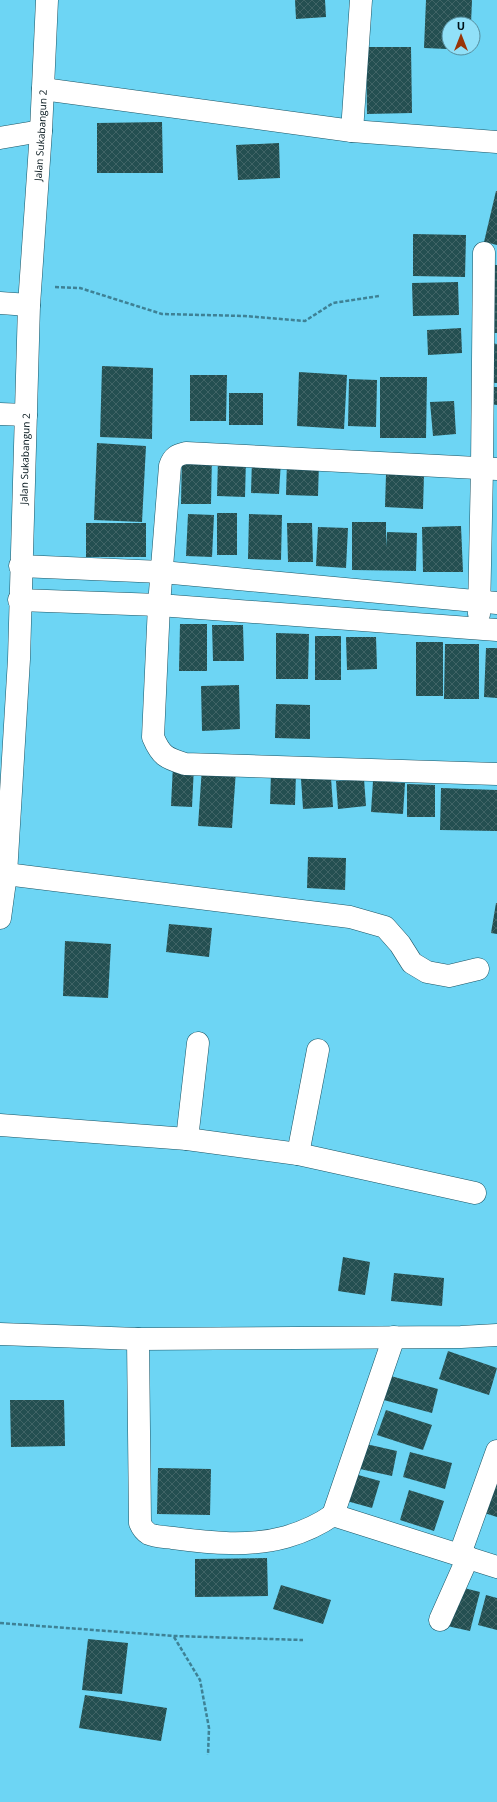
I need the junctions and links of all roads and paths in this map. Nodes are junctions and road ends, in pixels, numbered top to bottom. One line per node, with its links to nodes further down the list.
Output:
1 (47, 0): 3 (street, Jalan Sukabangun 2)
2 (361, 0): 5 (street)
3 (43, 89): 4 (street, Jalan Sukabangun 2); 5 (street)
4 (42, 131): 6 (street); 9 (street, Jalan Sukabangun 2)
5 (352, 131): 7 (street)
6 (0, 138)
7 (497, 142)
8 (484, 253): 14 (street)
9 (30, 295): 10 (path); 11 (street); 13 (street, Jalan Sukabangun 2)
10 (379, 296)
11 (0, 303)
12 (0, 414): 13 (street)
13 (26, 415): 15 (street, Jalan Sukabangun 2)
14 (490, 468): 16 (street); 18 (street)
15 (20, 566): 16 (street); 17 (street, Jalan Sukabangun 2)
16 (162, 572): 18 (street); 19 (street)
17 (19, 600): 19 (street); 22 (street, Jalan Sukabangun 2)
18 (488, 602): 20 (street)
19 (159, 605): 20 (street); 21 (street)
20 (488, 630)
21 (497, 774)
22 (6, 874): 23 (street, Jalan Sukabangun 2); 24 (street)
23 (0, 918)
24 (478, 969)
25 (198, 1043): 28 (street)
26 (318, 1050): 29 (street)
27 (0, 1125): 28 (street)
28 (187, 1139): 29 (street)
29 (298, 1154): 30 (street)
30 (475, 1193)
31 (0, 1334): 34 (street)
32 (497, 1335): 33 (street)
33 (394, 1337): 34 (street); 36 (street)
34 (138, 1339): 36 (street)
35 (497, 1451): 37 (street)
36 (333, 1515): 37 (street)
37 (464, 1556): 38 (street); 39 (street)
38 (497, 1567)
39 (440, 1620)
40 (0, 1623): 41 (path)
41 (174, 1636): 42 (path); 43 (path)
42 (303, 1640)
43 (208, 1755)

